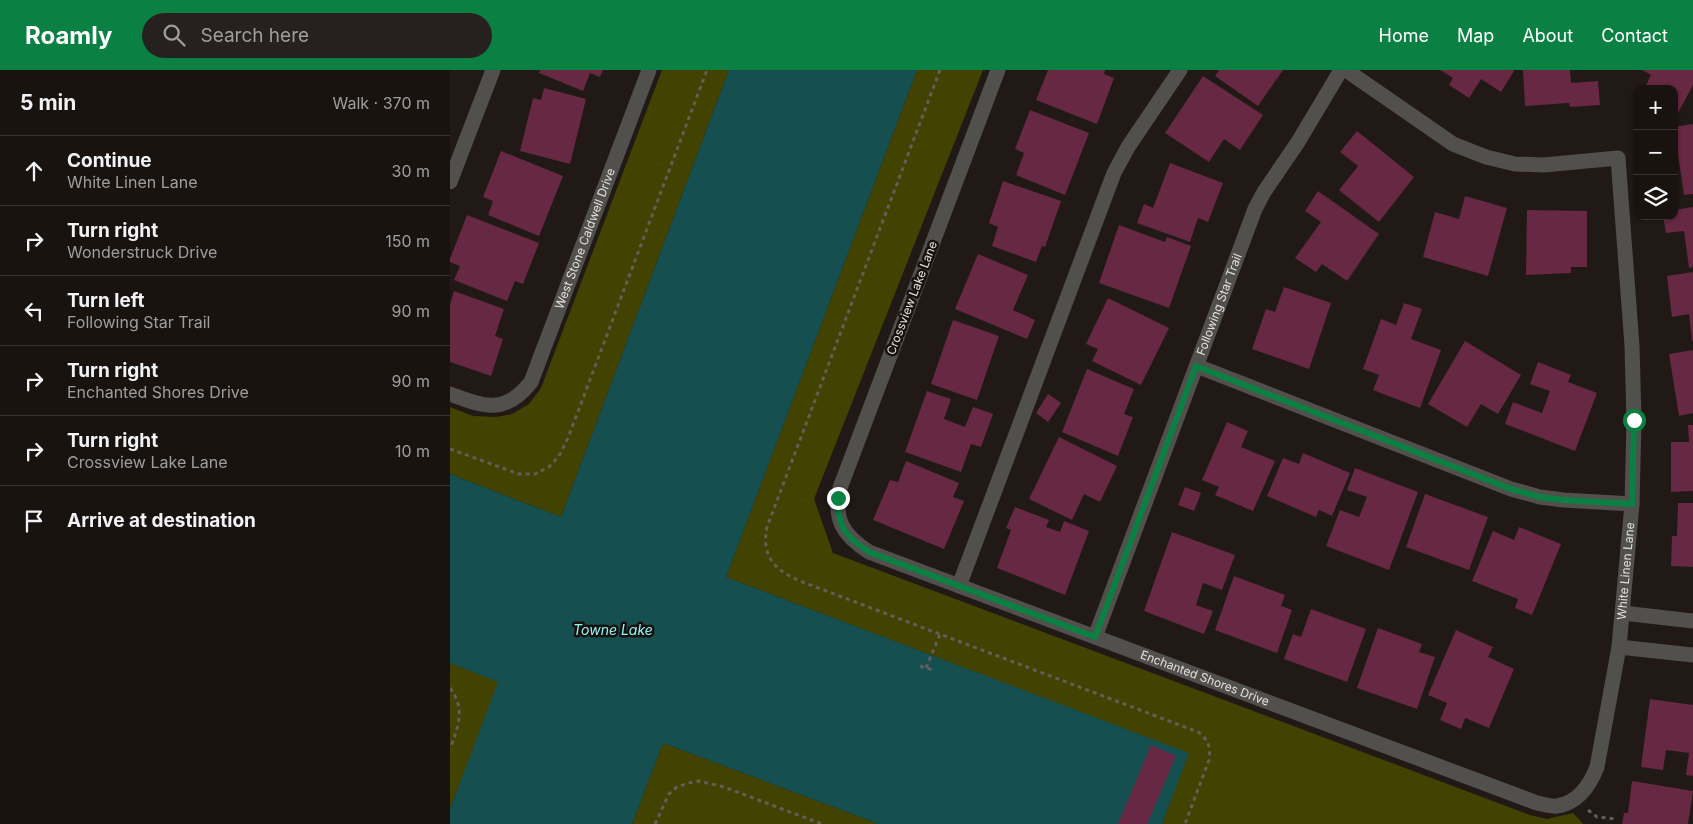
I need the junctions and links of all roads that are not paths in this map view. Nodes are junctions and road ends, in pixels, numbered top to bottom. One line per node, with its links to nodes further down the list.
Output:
1 (493, 70): 7 (street)
2 (649, 70): 9 (street, West Stone Caldwell Drive)
3 (998, 70): 11 (street, Crossview Lake Lane)
4 (1180, 70): 12 (street)
5 (1341, 70): 8 (street, Following Star Trail)
6 (1346, 70): 10 (street, White Linen Lane)
7 (450, 182)
8 (1196, 366): 10 (street); 15 (street, Following Star Trail)
9 (450, 394)
10 (1632, 504): 13 (street, White Linen Lane)
11 (842, 528): 12 (street, Enchanted Shores Drive)
12 (959, 586): 15 (street, Enchanted Shores Drive)
13 (1623, 613): 14 (street); 16 (street, White Linen Lane)
14 (1693, 621)
15 (1095, 637): 18 (street, Enchanted Shores Drive)
16 (1619, 647): 17 (street); 18 (street, White Linen Lane)
17 (1693, 655)
18 (1577, 798)

